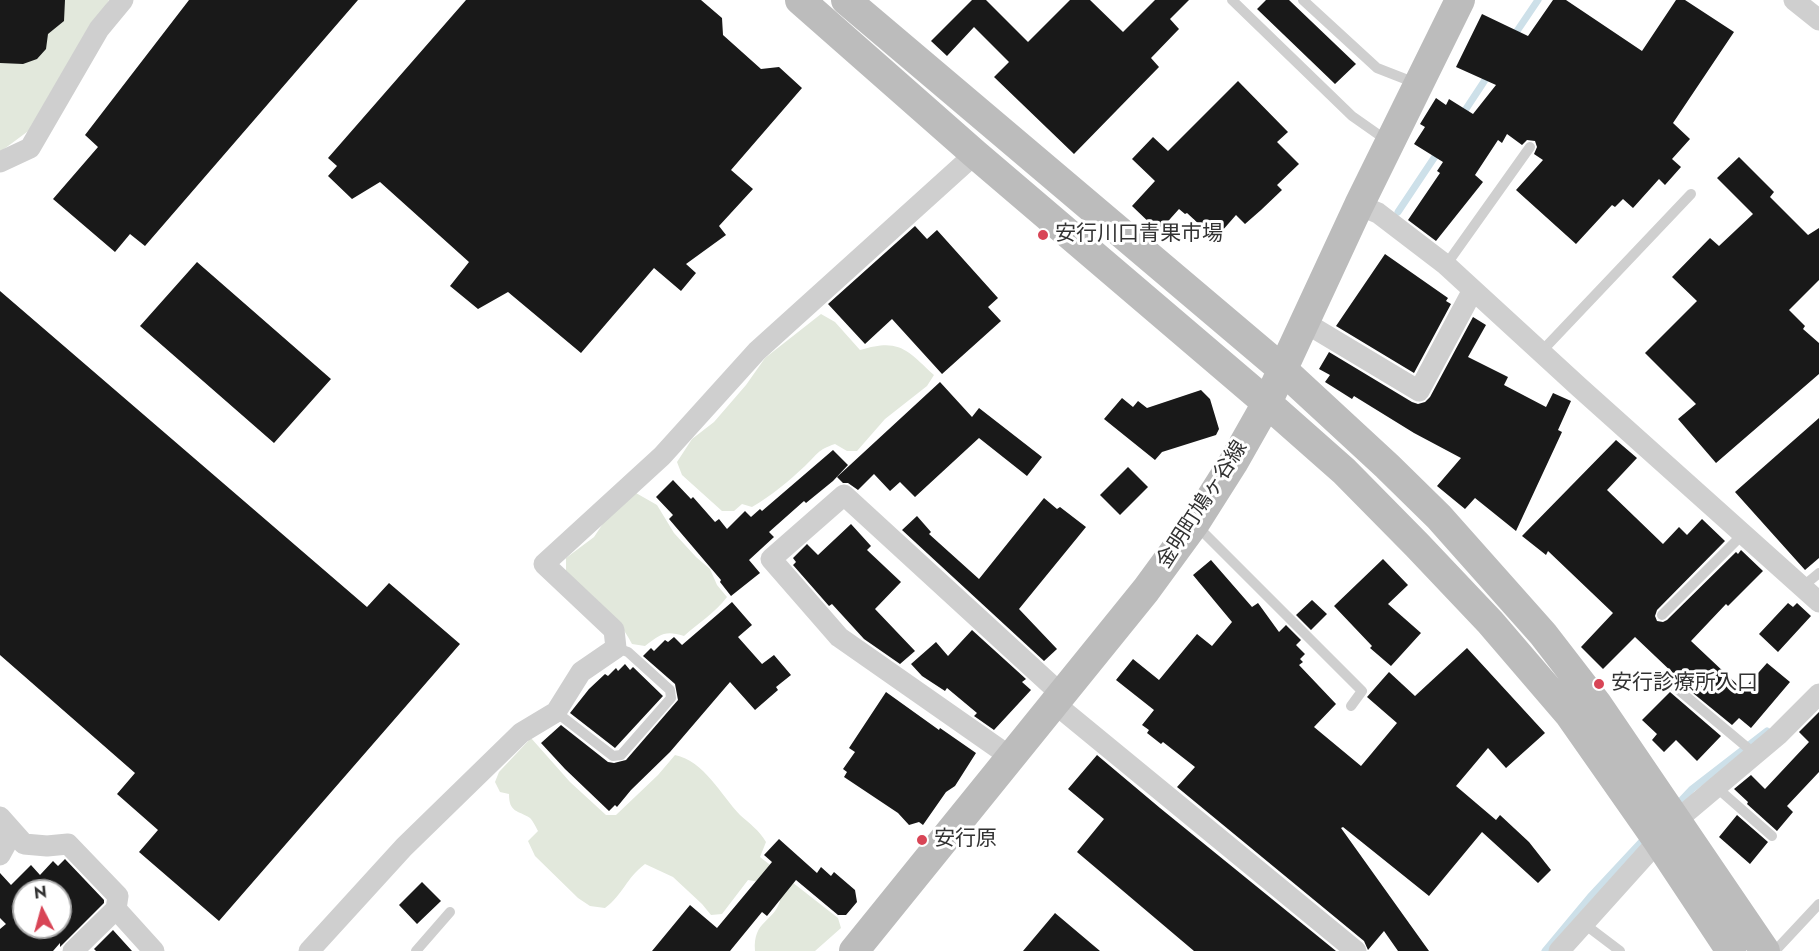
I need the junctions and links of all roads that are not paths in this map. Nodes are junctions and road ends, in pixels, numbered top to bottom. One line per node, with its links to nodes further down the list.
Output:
1 (123, 0): 13 (street)
2 (800, 0): 12 (street)
3 (846, 0): 20 (street)
4 (1232, 0): 10 (lane)
5 (1303, 0): 9 (lane)
6 (1460, 0): 9 (street, 金明町鳩ヶ谷線)
7 (1794, 0): 8 (street)
8 (1819, 20)
9 (1418, 85): 10 (street, 金明町鳩ヶ谷線)
10 (1389, 142): 15 (street, 金明町鳩ヶ谷線)
11 (1530, 147): 16 (lane)
12 (975, 154): 21 (street); 28 (street)
13 (0, 162)
14 (1691, 194): 19 (lane)
15 (1359, 205): 16 (street); 18 (street, 金明町鳩ヶ谷線)
16 (1446, 265): 17 (street)
17 (1473, 290): 18 (street); 19 (street)
18 (1304, 322): 20 (street, 金明町鳩ヶ谷線)
19 (1541, 352): 23 (street)
20 (1282, 369): 21 (street, 金明町鳩ヶ谷線); 38 (street)
21 (1267, 403): 22 (street, 金明町鳩ヶ谷線); 38 (street)
22 (1194, 524): 31 (street, 金明町鳩ヶ谷線); 32 (lane)
23 (1743, 534): 25 (street); 27 (lane)
24 (1819, 573): 25 (lane)
25 (1802, 587): 26 (street)
26 (1819, 602)
27 (1662, 615)
28 (616, 648): 33 (street); 33 (lane)
29 (1675, 687): 34 (lane)
30 (1819, 695): 34 (street)
31 (1058, 698): 35 (street, 金明町鳩ヶ谷線); 35 (street); 50 (street)
32 (1351, 706)
33 (556, 712): 47 (street)
34 (1755, 754): 36 (street)
35 (1012, 758): 49 (street, 金明町鳩ヶ谷線)
36 (1716, 787): 38 (street); 39 (lane)
37 (6, 825): 40 (street); 42 (street)
38 (1668, 830): 44 (street); 53 (street); 54 (street)
39 (1773, 836)
40 (0, 855)
41 (1819, 904): 55 (lane)
42 (116, 909): 45 (street); 46 (street)
43 (450, 912): 48 (lane)
44 (1583, 923): 51 (street); 52 (lane)
45 (73, 951)
46 (154, 951)
47 (310, 951)
48 (416, 951)
49 (854, 951)
50 (1356, 951)
51 (1559, 951)
52 (1620, 951)
53 (1731, 951)
54 (1765, 951)
55 (1775, 951)

